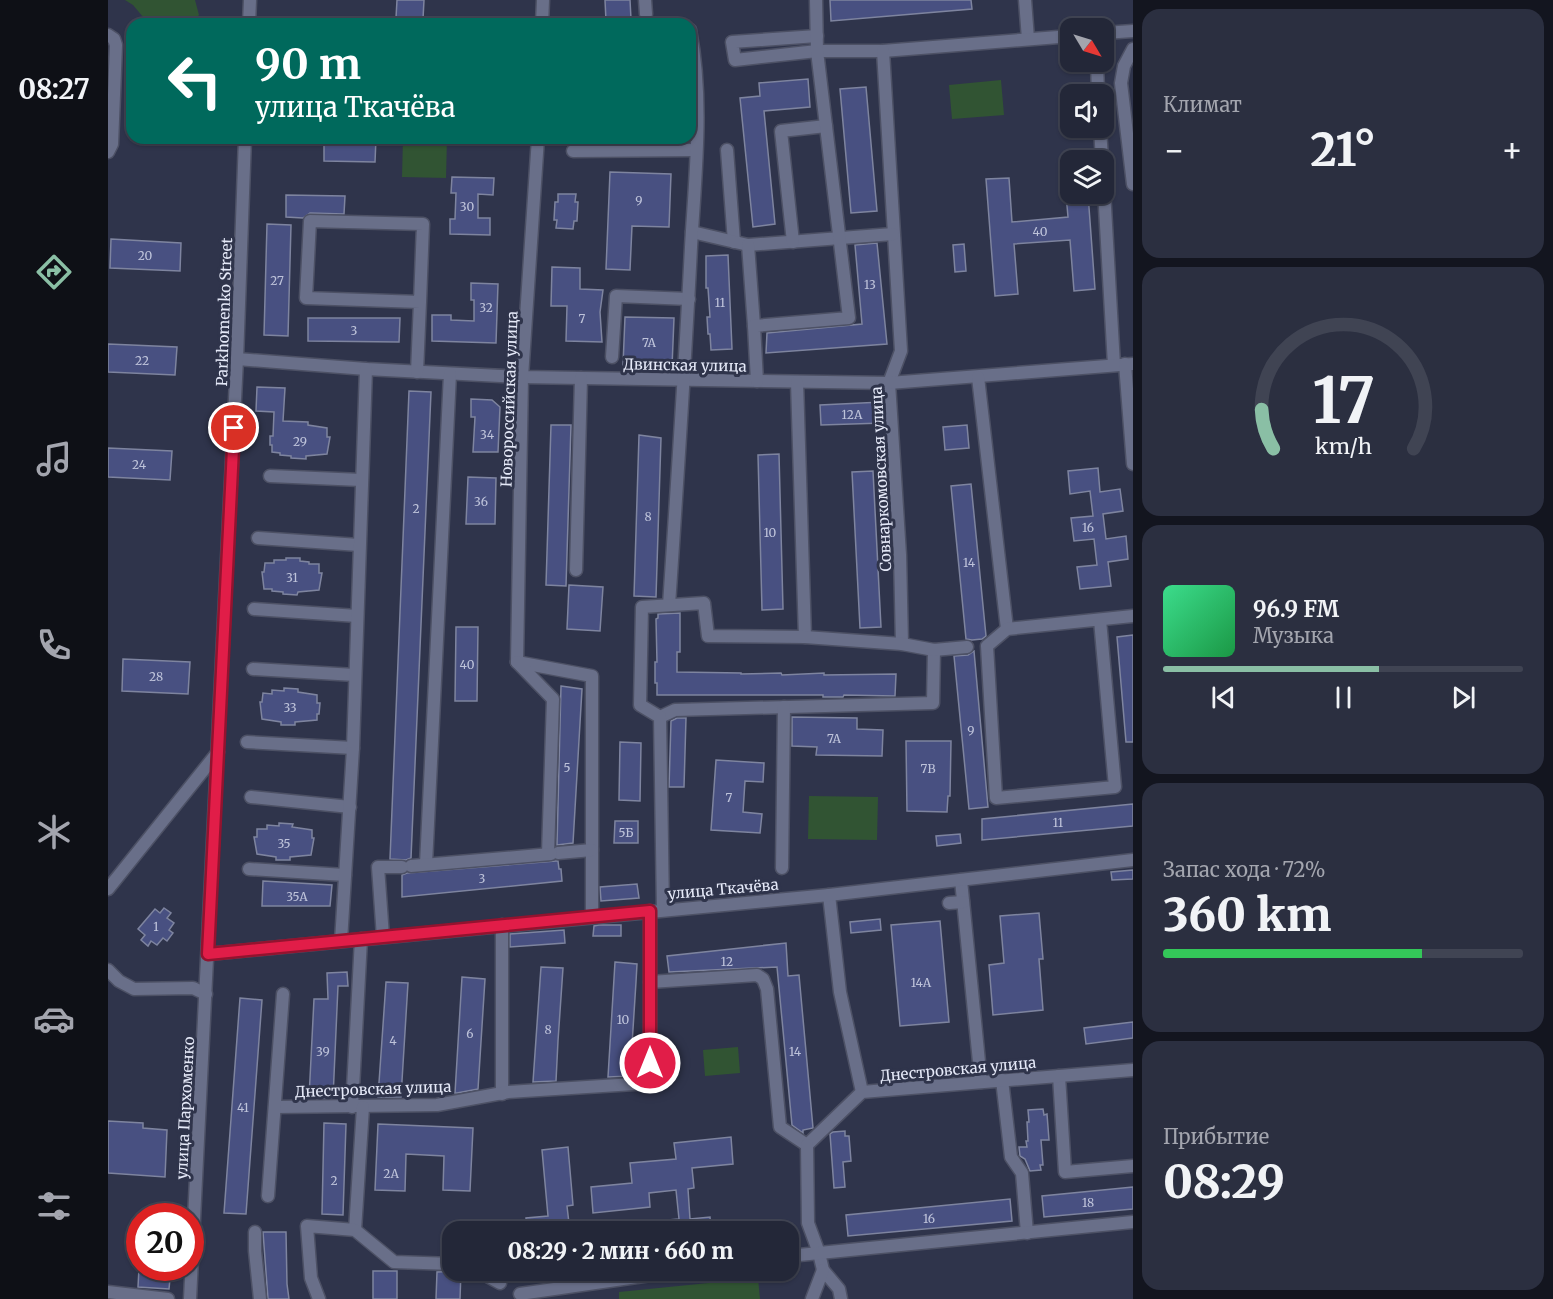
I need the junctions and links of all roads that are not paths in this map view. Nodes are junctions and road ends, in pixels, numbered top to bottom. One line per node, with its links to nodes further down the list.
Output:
1 (250, 0): 7 (street)
2 (543, 0): 8 (street)
3 (645, 0): 6 (street)
4 (816, 0): 12 (street)
5 (1025, 0): 14 (street)
6 (646, 14)
7 (249, 18)
8 (542, 18)
9 (1133, 31): 10 (street)
10 (1114, 32)
11 (108, 34): 25 (street)
12 (817, 36): 16 (street); 16 (street)
13 (1060, 37): 14 (street)
14 (1028, 39): 17 (street)
15 (1133, 49): 26 (street)
16 (817, 51): 17 (street); 19 (street)
17 (884, 51): 29 (street, Совнаркомовская улица)
18 (696, 89): 22 (street)
19 (826, 126): 30 (street); 32 (street)
20 (245, 144): 38 (street, Parkhomenko Street)
21 (538, 144): 43 (street, Новороссийская улица)
22 (696, 150): 24 (street); 28 (street)
23 (727, 150): 31 (street)
24 (573, 151)
25 (108, 152)
26 (1133, 184)
27 (1106, 204): 39 (street)
28 (692, 232): 31 (street); 34 (street)
29 (893, 234): 30 (street); 49 (street, Совнаркомовская улица)
30 (840, 238): 32 (street); 36 (street)
31 (734, 242): 33 (street)
32 (793, 242): 33 (street)
33 (748, 245): 36 (street)
34 (689, 299): 37 (street); 46 (street)
35 (420, 302): 35 (street); 41 (street)
36 (754, 326): 47 (street)
37 (612, 357)
38 (237, 358): 40 (street, Двинская улица); 73 (street, Parkhomenko Street)
39 (1124, 364): 44 (street, Двинская улица); 50 (street)
40 (366, 369): 41 (street, Двинская улица); 52 (street)
41 (417, 372): 42 (street, Двинская улица)
42 (450, 374): 43 (street, Двинская улица); 79 (street)
43 (522, 377): 45 (street, Двинская улица); 66 (street, Новороссийская улица)
44 (978, 377): 49 (street, Двинская улица); 61 (street)
45 (581, 378): 46 (street, Двинская улица); 55 (street)
46 (685, 380): 47 (street, Двинская улица); 56 (street)
47 (757, 381): 48 (street, Двинская улица)
48 (797, 382): 49 (street, Двинская улица); 62 (street)
49 (890, 383): 63 (street, Совнаркомовская улица)
50 (1133, 464)
51 (270, 476): 52 (street)
52 (361, 480): 54 (street)
53 (258, 538): 54 (street)
54 (359, 545): 58 (street)
55 (576, 570)
56 (669, 605): 62 (street); 70 (street)
57 (254, 609): 58 (street)
58 (357, 616): 68 (street)
59 (1133, 616): 60 (street)
60 (1100, 620): 61 (street); 64 (street)
61 (1007, 629): 64 (street)
62 (805, 637): 63 (street)
63 (902, 644): 65 (street)
64 (987, 646): 65 (street)
65 (933, 650): 69 (street)
66 (517, 662): 76 (street); 77 (street)
67 (253, 669): 68 (street)
68 (355, 675): 72 (street)
69 (784, 707): 70 (street); 80 (street)
70 (660, 717): 88 (street)
71 (247, 742): 72 (street)
72 (353, 748): 75 (street)
73 (218, 752): 84 (street); 95 (street, Parkhomenko Street)
74 (251, 797): 75 (street)
75 (350, 807): 82 (street)
76 (592, 850): 77 (street); 90 (street)
77 (552, 854): 79 (street)
78 (1133, 860): 83 (street, улица Ткачёва)
79 (426, 864): 92 (street)
80 (782, 868)
81 (249, 869): 82 (street)
82 (345, 875): 94 (street)
83 (961, 880): 85 (street, улица Ткачёва); 86 (street)
84 (108, 889)
85 (829, 895): 88 (street, улица Ткачёва); 104 (street)
86 (963, 902): 87 (street); 103 (street)
87 (949, 903)
88 (663, 910): 89 (street, улица Ткачёва)
89 (650, 911): 90 (street, улица Ткачёва); 97 (street)
90 (592, 916): 91 (street, улица Ткачёва)
91 (502, 925): 92 (street, улица Ткачёва); 105 (street)
92 (383, 937): 93 (street, улица Ткачёва)
93 (361, 939): 94 (street, улица Ткачёва); 107 (street)
94 (341, 941): 95 (street, улица Ткачёва)
95 (208, 954): 98 (street, улица Пархоменко)
96 (108, 970): 98 (street)
97 (650, 982): 105 (street, Днестровская улица); 108 (street)
98 (206, 994): 125 (street, улица Пархоменко)
99 (283, 994): 106 (street)
100 (1133, 1070): 101 (street, Днестровская улица)
101 (1059, 1076): 102 (street, Днестровская улица); 109 (street)
102 (1002, 1080): 103 (street, Днестровская улица); 114 (street)
103 (981, 1082): 104 (street, Днестровская улица)
104 (862, 1092): 108 (street, Днестровская улица)
105 (502, 1094): 107 (street, Днестровская улица)
106 (275, 1107): 107 (street, Днестровская улица); 110 (street)
107 (358, 1107): 112 (street)
108 (807, 1145): 115 (street)
109 (1133, 1166)
110 (267, 1196)
111 (1133, 1222): 114 (street)
112 (355, 1230): 117 (street); 127 (street)
113 (255, 1232): 126 (street)
114 (1027, 1233): 115 (street)
115 (819, 1253): 116 (street); 118 (street)
116 (799, 1255)
117 (442, 1264)
118 (823, 1270): 128 (street); 129 (street)
119 (496, 1281): 121 (street)
120 (609, 1281): 123 (street)
121 (500, 1283)
122 (108, 1292): 124 (street)
123 (520, 1294)
124 (168, 1299)
125 (190, 1299)
126 (260, 1299)
127 (319, 1299)
128 (812, 1299)
129 (841, 1299)

